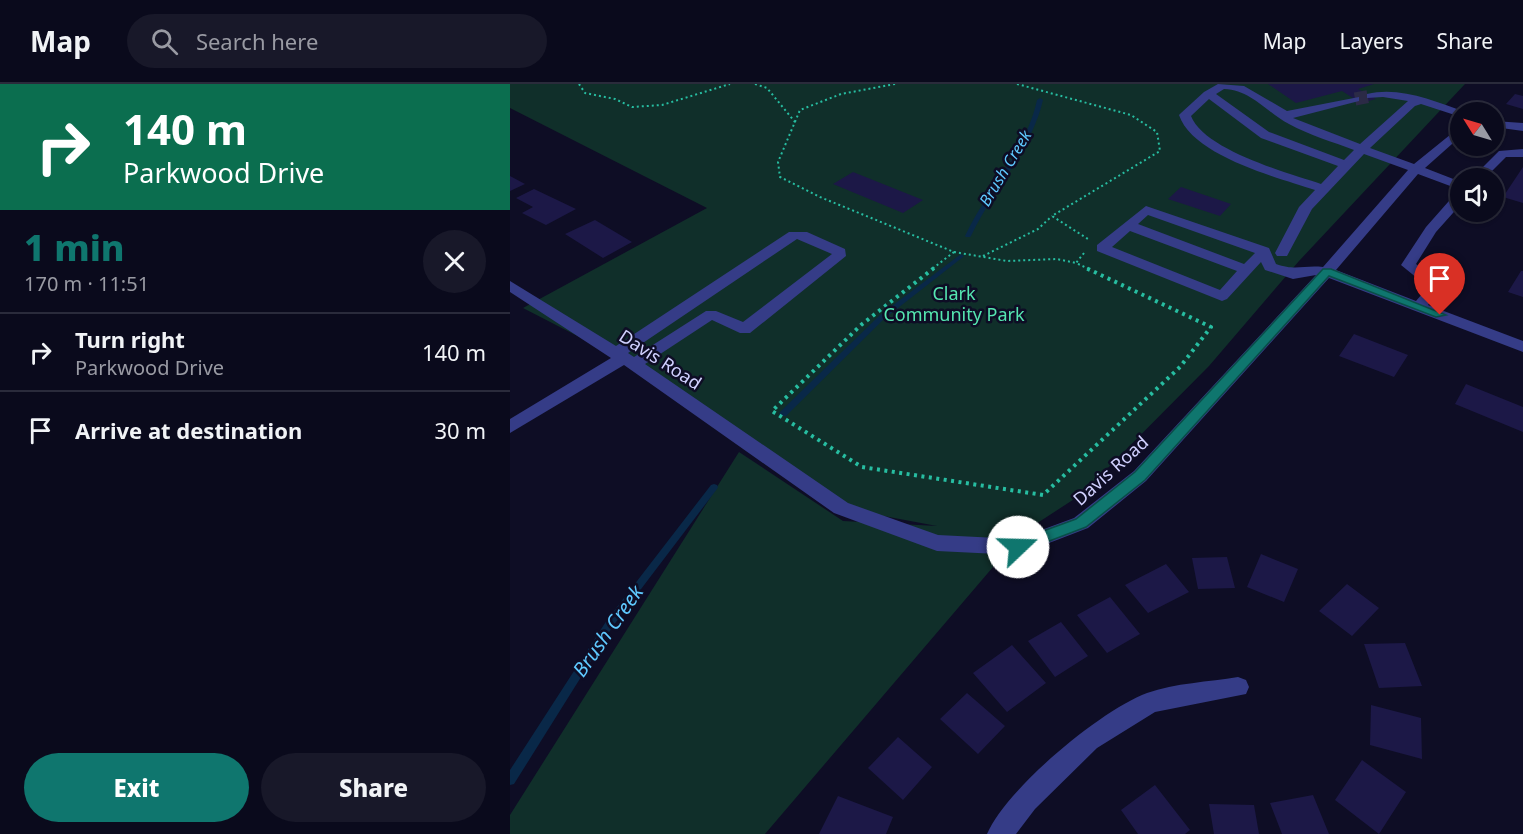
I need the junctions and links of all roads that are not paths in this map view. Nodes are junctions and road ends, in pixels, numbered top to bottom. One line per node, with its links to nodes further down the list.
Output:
1 (1210, 95): 6 (street); 12 (street); 16 (street)
2 (1371, 96): 4 (street)
3 (1355, 99): 6 (street)
4 (1421, 100): 5 (street); 10 (street)
5 (1450, 110)
6 (1287, 117): 10 (street)
7 (1504, 125): 8 (street)
8 (1523, 127)
9 (1450, 140): 14 (street, Davis Road)
10 (1362, 149): 12 (street); 14 (street)
11 (1523, 153): 13 (street)
12 (1346, 165): 16 (street)
13 (1488, 168)
14 (1415, 170): 15 (street); 23 (street, Davis Road)
15 (1450, 182)
16 (1323, 189): 19 (street)
17 (1450, 208): 26 (street)
18 (1128, 225): 20 (street); 21 (street); 21 (street)
19 (1282, 253): 20 (street); 22 (street)
20 (1264, 254): 21 (street); 22 (street)
21 (1247, 270)
22 (1309, 270): 23 (street)
23 (1327, 272): 26 (street); 29 (street, Davis Road)
24 (510, 285): 29 (street, Davis Road)
25 (691, 304): 27 (street); 27 (street); 29 (street)
26 (1419, 307): 28 (street)
27 (711, 314): 29 (street)
28 (1523, 347)
29 (623, 359): 30 (street)
30 (510, 427)
31 (1238, 687): 32 (street)
32 (1000, 834)

